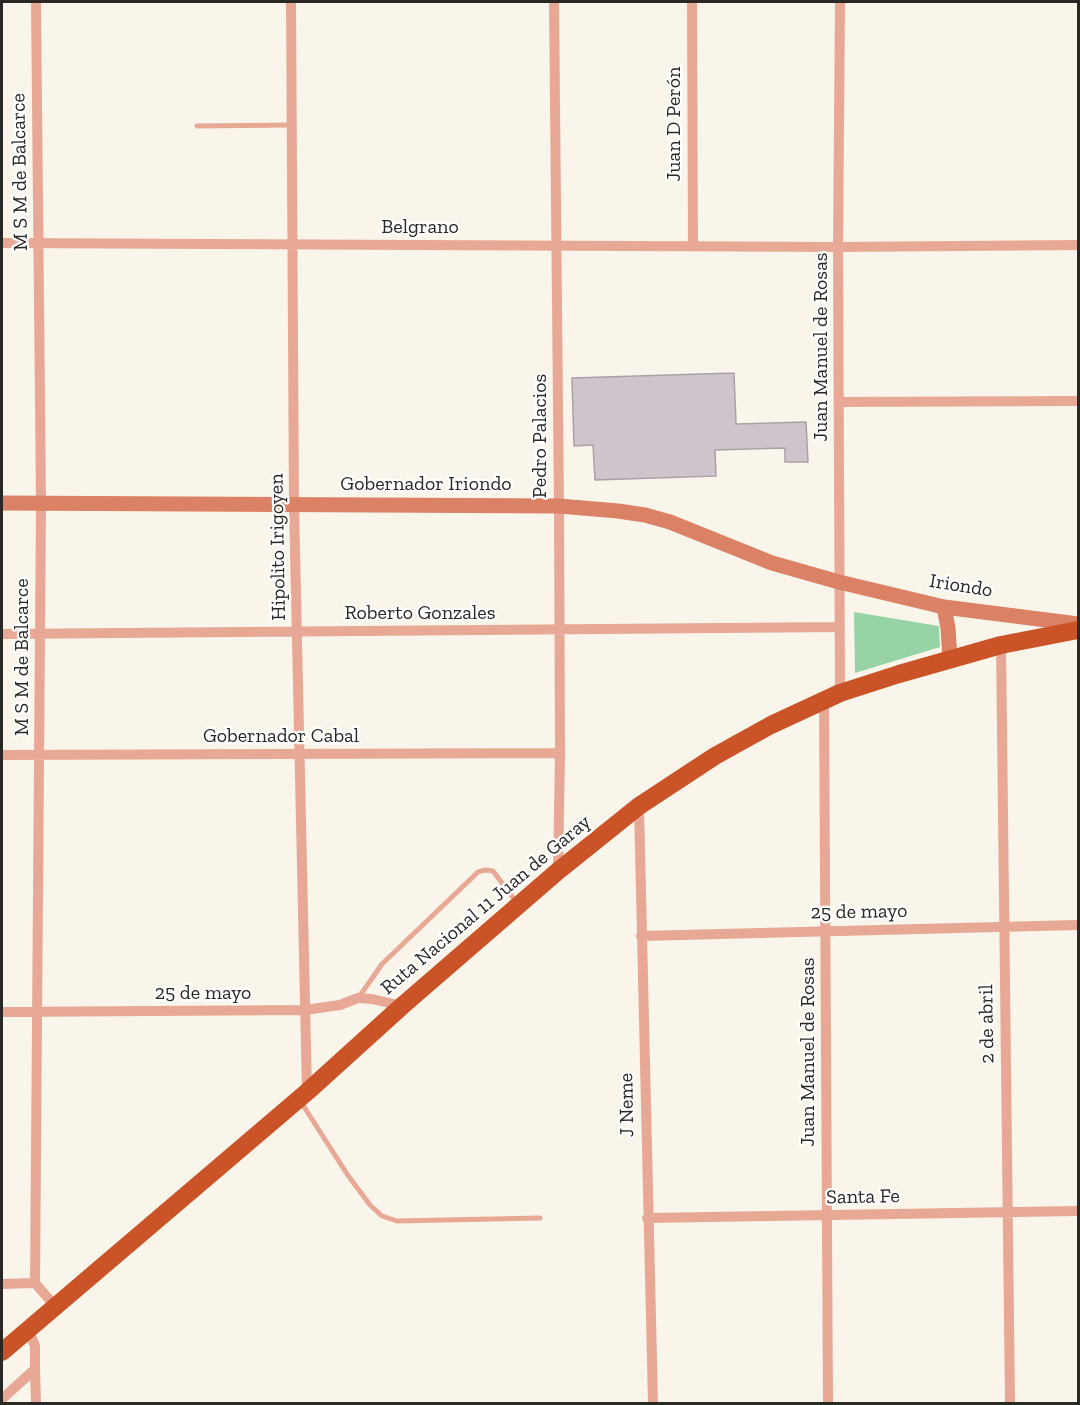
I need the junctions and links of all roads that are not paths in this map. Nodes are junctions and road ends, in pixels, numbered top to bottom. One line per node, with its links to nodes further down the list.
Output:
1 (36, 2): 9 (street, M S M de Balcarce)
2 (291, 2): 6 (street, Hipolito Irigoyen)
3 (554, 2): 11 (street, Pedro Palacios)
4 (692, 2): 13 (street, Juan D Perón)
5 (840, 2): 14 (street, Juan Manuel de Rosas)
6 (292, 125): 7 (lane); 10 (street, Hipolito Irigoyen)
7 (197, 126)
8 (2, 243): 9 (street, Belgrano)
9 (38, 243): 10 (street, Belgrano); 18 (street, M S M de Balcarce)
10 (293, 244): 11 (street, Belgrano); 19 (street, Hipolito Irigoyen)
11 (556, 245): 13 (street, Belgrano); 20 (street, Pedro Palacios)
12 (1078, 245): 14 (street, Belgrano)
13 (693, 246): 14 (street, Belgrano)
14 (838, 246): 16 (street, Juan Manuel de Rosas)
15 (1078, 401): 16 (street)
16 (839, 402): 21 (street, Juan Manuel de Rosas)
17 (2, 503): 18 (main road, Gobernador Iriondo)
18 (41, 503): 19 (main road, Gobernador Iriondo); 29 (street, M S M de Balcarce)
19 (294, 505): 20 (main road, Gobernador Iriondo); 27 (street, Hipolito Irigoyen)
20 (559, 506): 21 (main road, Gobernador Iriondo); 25 (street, Pedro Palacios)
21 (839, 582): 22 (main road, Iriondo); 24 (street, Juan Manuel de Rosas)
22 (944, 607): 23 (main road, Iriondo); 31 (main road)
23 (1078, 624)
24 (840, 627): 25 (street, Roberto Gonzales); 32 (street, Juan Manuel de Rosas)
25 (559, 630): 27 (street, Roberto Gonzales); 33 (street, Pedro Palacios)
26 (1078, 630): 30 (highway, Ruta Nacional 11 Juan de Garay)
27 (297, 632): 29 (street, Roberto Gonzales); 35 (street, Hipolito Irigoyen)
28 (2, 634): 29 (street, Roberto Gonzales)
29 (40, 634): 34 (street, M S M de Balcarce)
30 (1001, 645): 31 (highway, Ruta Nacional 11 Juan de Garay); 41 (street, 2 de abril)
31 (950, 659): 32 (highway, Ruta Nacional 11 Juan de Garay)
32 (832, 697): 37 (highway, Ruta Nacional 11 Juan de Garay); 42 (street, Juan Manuel de Rosas)
33 (560, 753): 35 (street, Gobernador Cabal); 38 (street, Pedro Palacios)
34 (39, 754): 35 (street, Gobernador Cabal); 36 (street, Gobernador Cabal); 48 (street, M S M de Balcarce)
35 (300, 754): 46 (street, Hipolito Irigoyen)
36 (2, 755)
37 (639, 806): 38 (highway, Ruta Nacional 11 Juan de Garay); 43 (street, J Neme)
38 (558, 871): 39 (highway, Ruta Nacional 11 Juan de Garay)
39 (519, 905): 44 (lane); 45 (highway, Ruta Nacional 11 Juan de Garay)
40 (1078, 925): 41 (street, 25 de mayo)
41 (1004, 927): 42 (street, 25 de mayo); 51 (street, 2 de abril)
42 (825, 931): 43 (street, 25 de mayo); 52 (street, Juan Manuel de Rosas)
43 (641, 936): 54 (street, J Neme)
44 (358, 998): 45 (street, 25 de mayo); 46 (street, 25 de mayo)
45 (402, 1006): 49 (highway, Ruta Nacional 11 Juan de Garay)
46 (305, 1010): 48 (street, 25 de mayo); 49 (street, Hipolito Irigoyen)
47 (2, 1012): 48 (street, 25 de mayo)
48 (37, 1012): 55 (street, M S M de Balcarce)
49 (303, 1095): 53 (lane); 57 (highway, Ruta Nacional 11 Juan de Garay)
50 (1078, 1211): 51 (street, Santa Fe)
51 (1007, 1212): 52 (street, Santa Fe); 65 (street, 2 de abril)
52 (827, 1215): 54 (street, Santa Fe); 64 (street, Juan Manuel de Rosas)
53 (540, 1218)
54 (647, 1218): 63 (street, J Neme)
55 (35, 1283): 56 (street); 57 (street)
56 (2, 1284)
57 (55, 1306): 58 (highway, Ruta Nacional 11 Juan de Garay)
58 (28, 1329): 59 (highway, Ruta Nacional 11 Juan de Garay); 60 (street)
59 (2, 1352)
60 (35, 1369): 61 (street); 62 (street)
61 (2, 1399)
62 (36, 1404)
63 (653, 1404)
64 (828, 1404)
65 (1010, 1404)

